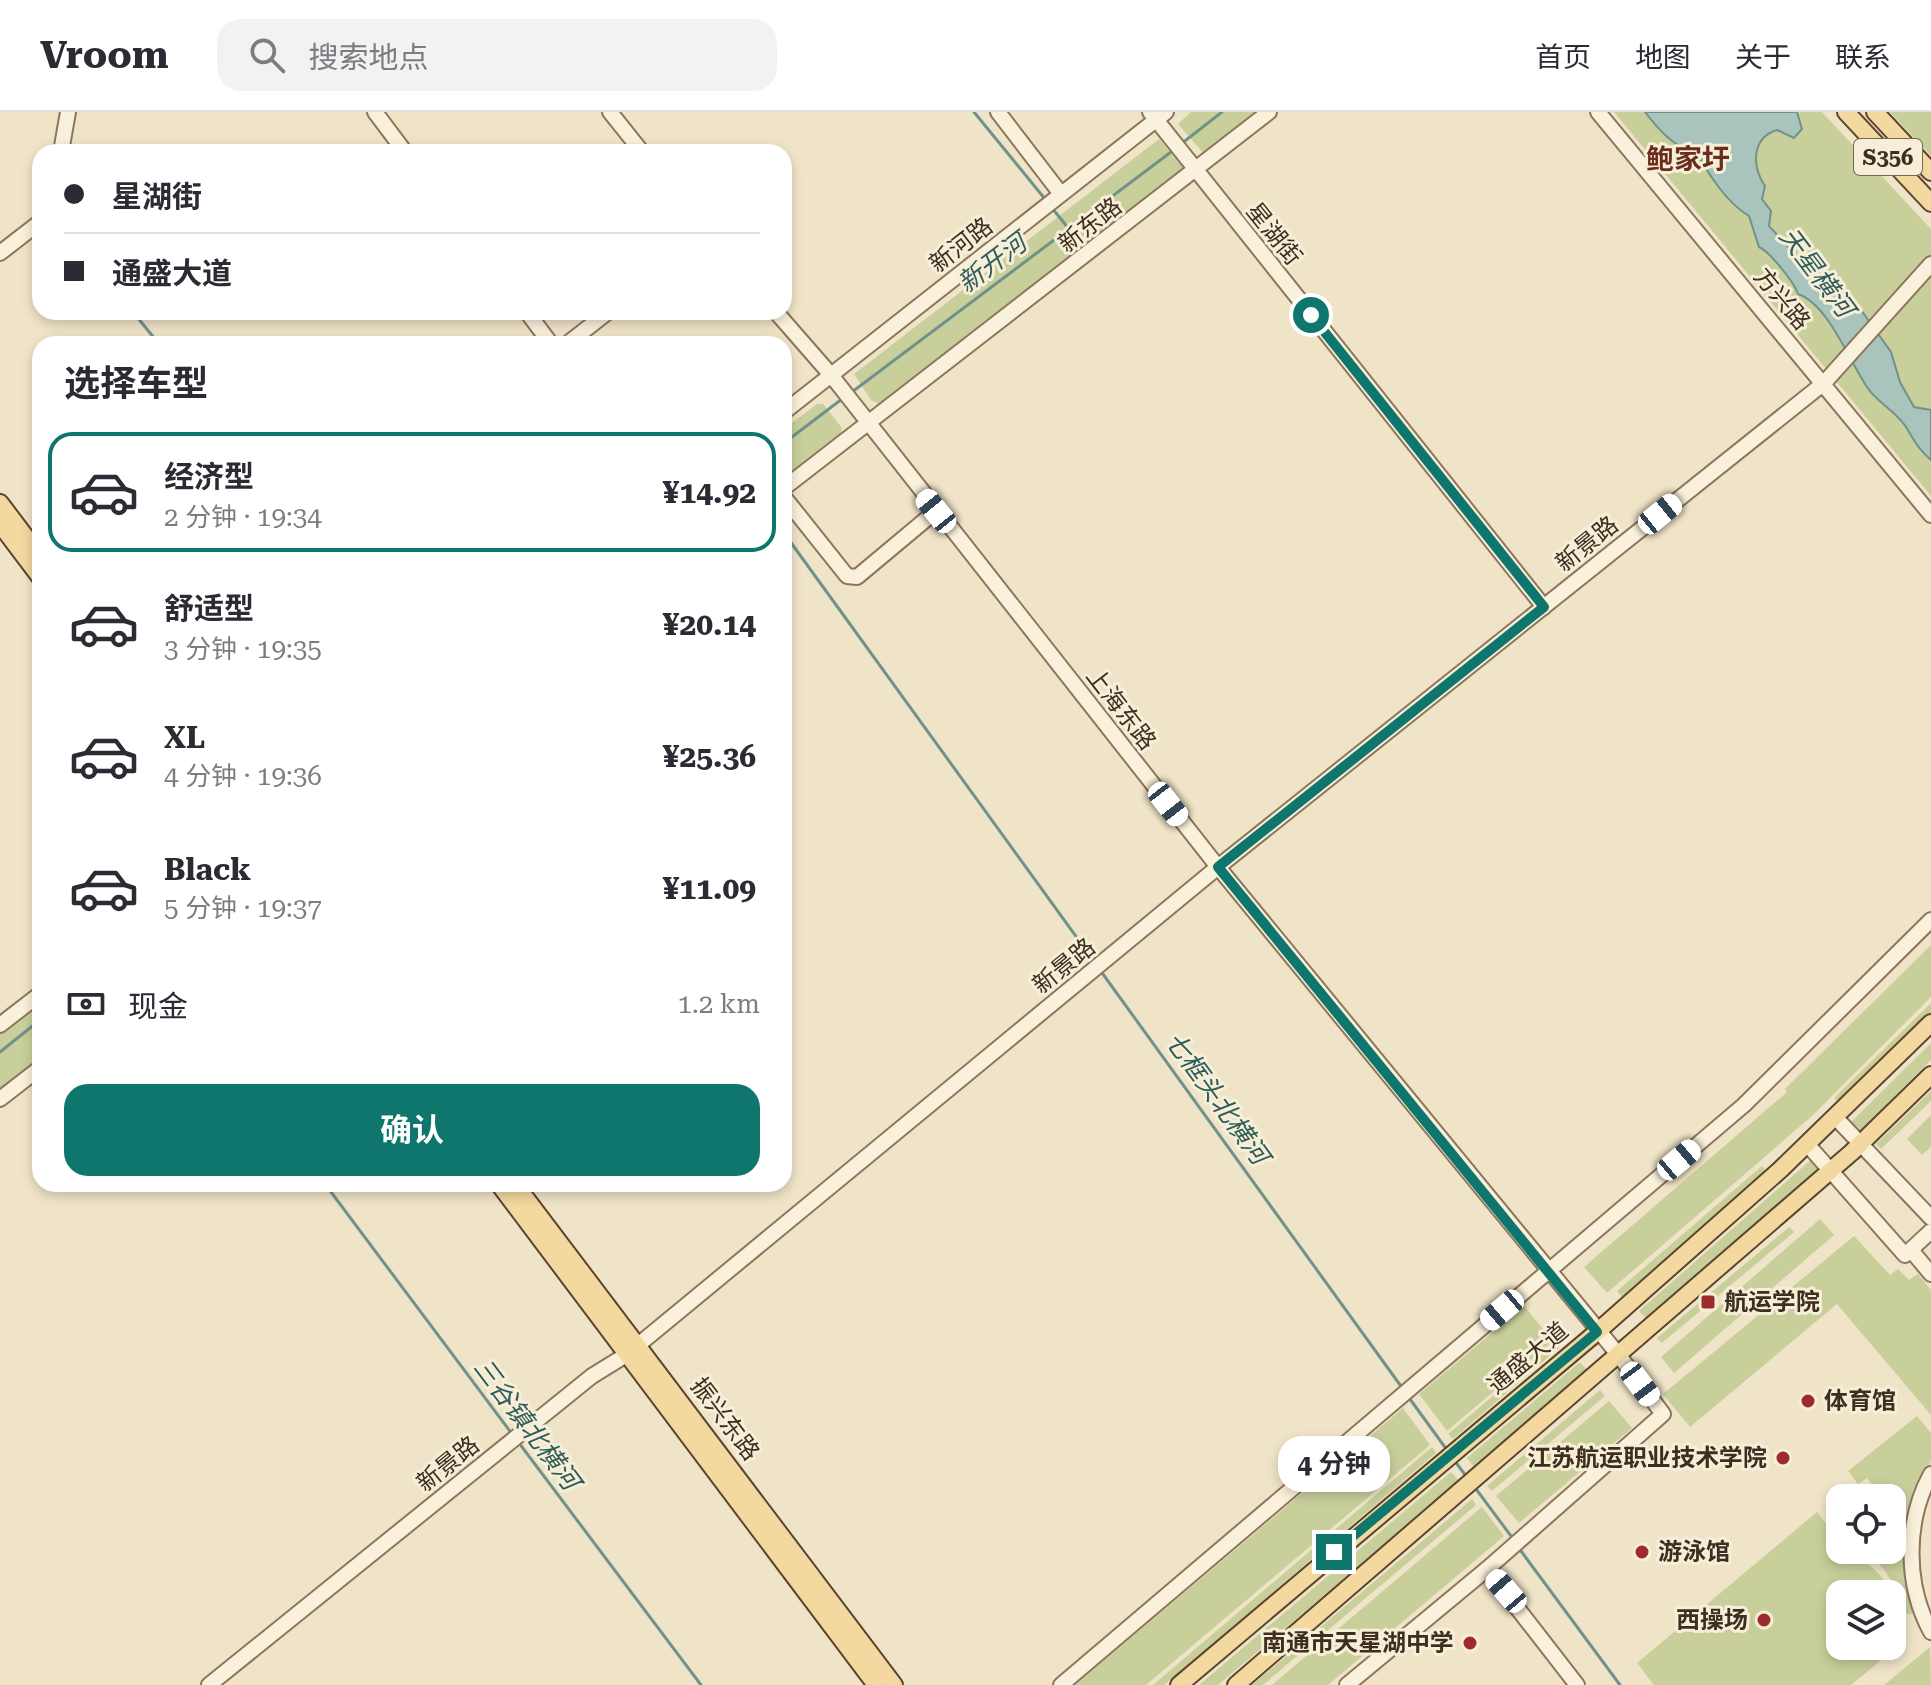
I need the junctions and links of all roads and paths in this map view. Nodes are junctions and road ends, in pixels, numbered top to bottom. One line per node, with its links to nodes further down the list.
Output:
1 (68, 112): 10 (street)
2 (375, 112): 11 (street)
3 (610, 112): 12 (street)
4 (998, 112): 15 (street)
5 (1269, 112): 13 (street, 新东路)
6 (1598, 112): 24 (street, 方兴路)
7 (1846, 112): 16 (main road, S356)
8 (1875, 112): 14 (main road, S356)
9 (1157, 114): 13 (street, 星湖街); 15 (street, 新河路)
10 (62, 144)
11 (399, 144)
12 (636, 144)
13 (1190, 163): 26 (street, 新东路); 37 (street, 星湖街)
14 (1931, 172)
15 (1052, 201): 23 (street, 新河路)
16 (1931, 203)
17 (32, 228): 18 (street)
18 (0, 253)
19 (1931, 264): 24 (street, 新景路)
20 (598, 320): 22 (street)
21 (783, 320): 23 (street, 上海东路)
22 (577, 336)
23 (831, 375): 25 (street, 新河路); 26 (street, 上海东路)
24 (1824, 383): 32 (street, 方兴路); 37 (street, 新景路)
25 (792, 406)
26 (867, 423): 27 (street, 新东路); 31 (street, 上海东路)
27 (792, 482)
28 (0, 503): 35 (main road)
29 (792, 503): 34 (street)
30 (792, 506): 31 (street)
31 (936, 511): 38 (street, 上海东路)
32 (1931, 515)
33 (0, 524): 36 (main road)
34 (827, 538)
35 (32, 545)
36 (32, 566)
37 (1544, 607): 38 (street, 新景路)
38 (1218, 867): 55 (street, 上海东路); 58 (street, 新景路)
39 (1931, 920): 55 (street)
40 (32, 1000): 42 (street)
41 (1931, 1023): 46 (main road, 通盛大道)
42 (0, 1025)
43 (32, 1074): 45 (street)
44 (1931, 1075): 48 (main road)
45 (0, 1099)
46 (1835, 1117): 47 (main road, 通盛大道); 48 (street)
47 (1807, 1144): 49 (street); 57 (main road, 通盛大道)
48 (1860, 1144): 49 (main road); 52 (street)
49 (1830, 1171): 54 (street); 59 (main road)
50 (505, 1192): 58 (main road, 振兴东路)
51 (521, 1192): 58 (main road, 振兴东路)
52 (1931, 1218)
53 (1930, 1234): 54 (street)
54 (1911, 1250): 56 (street)
55 (1549, 1271): 57 (street, 上海东路); 66 (street)
56 (1931, 1274)
57 (1597, 1332): 59 (street, 上海东路); 67 (main road, 通盛大道)
58 (632, 1349): 63 (street, 新景路); 64 (main road, 振兴东路); 65 (main road, 振兴东路)
59 (1617, 1353): 61 (street, 上海东路); 68 (main road)
60 (1931, 1474): 62 (street)
61 (1488, 1568): 69 (street); 70 (street)
62 (1931, 1632)
63 (209, 1685)
64 (876, 1685)
65 (894, 1685)
66 (1061, 1685)
67 (1179, 1685)
68 (1236, 1685)
69 (1347, 1685)
70 (1577, 1685)

